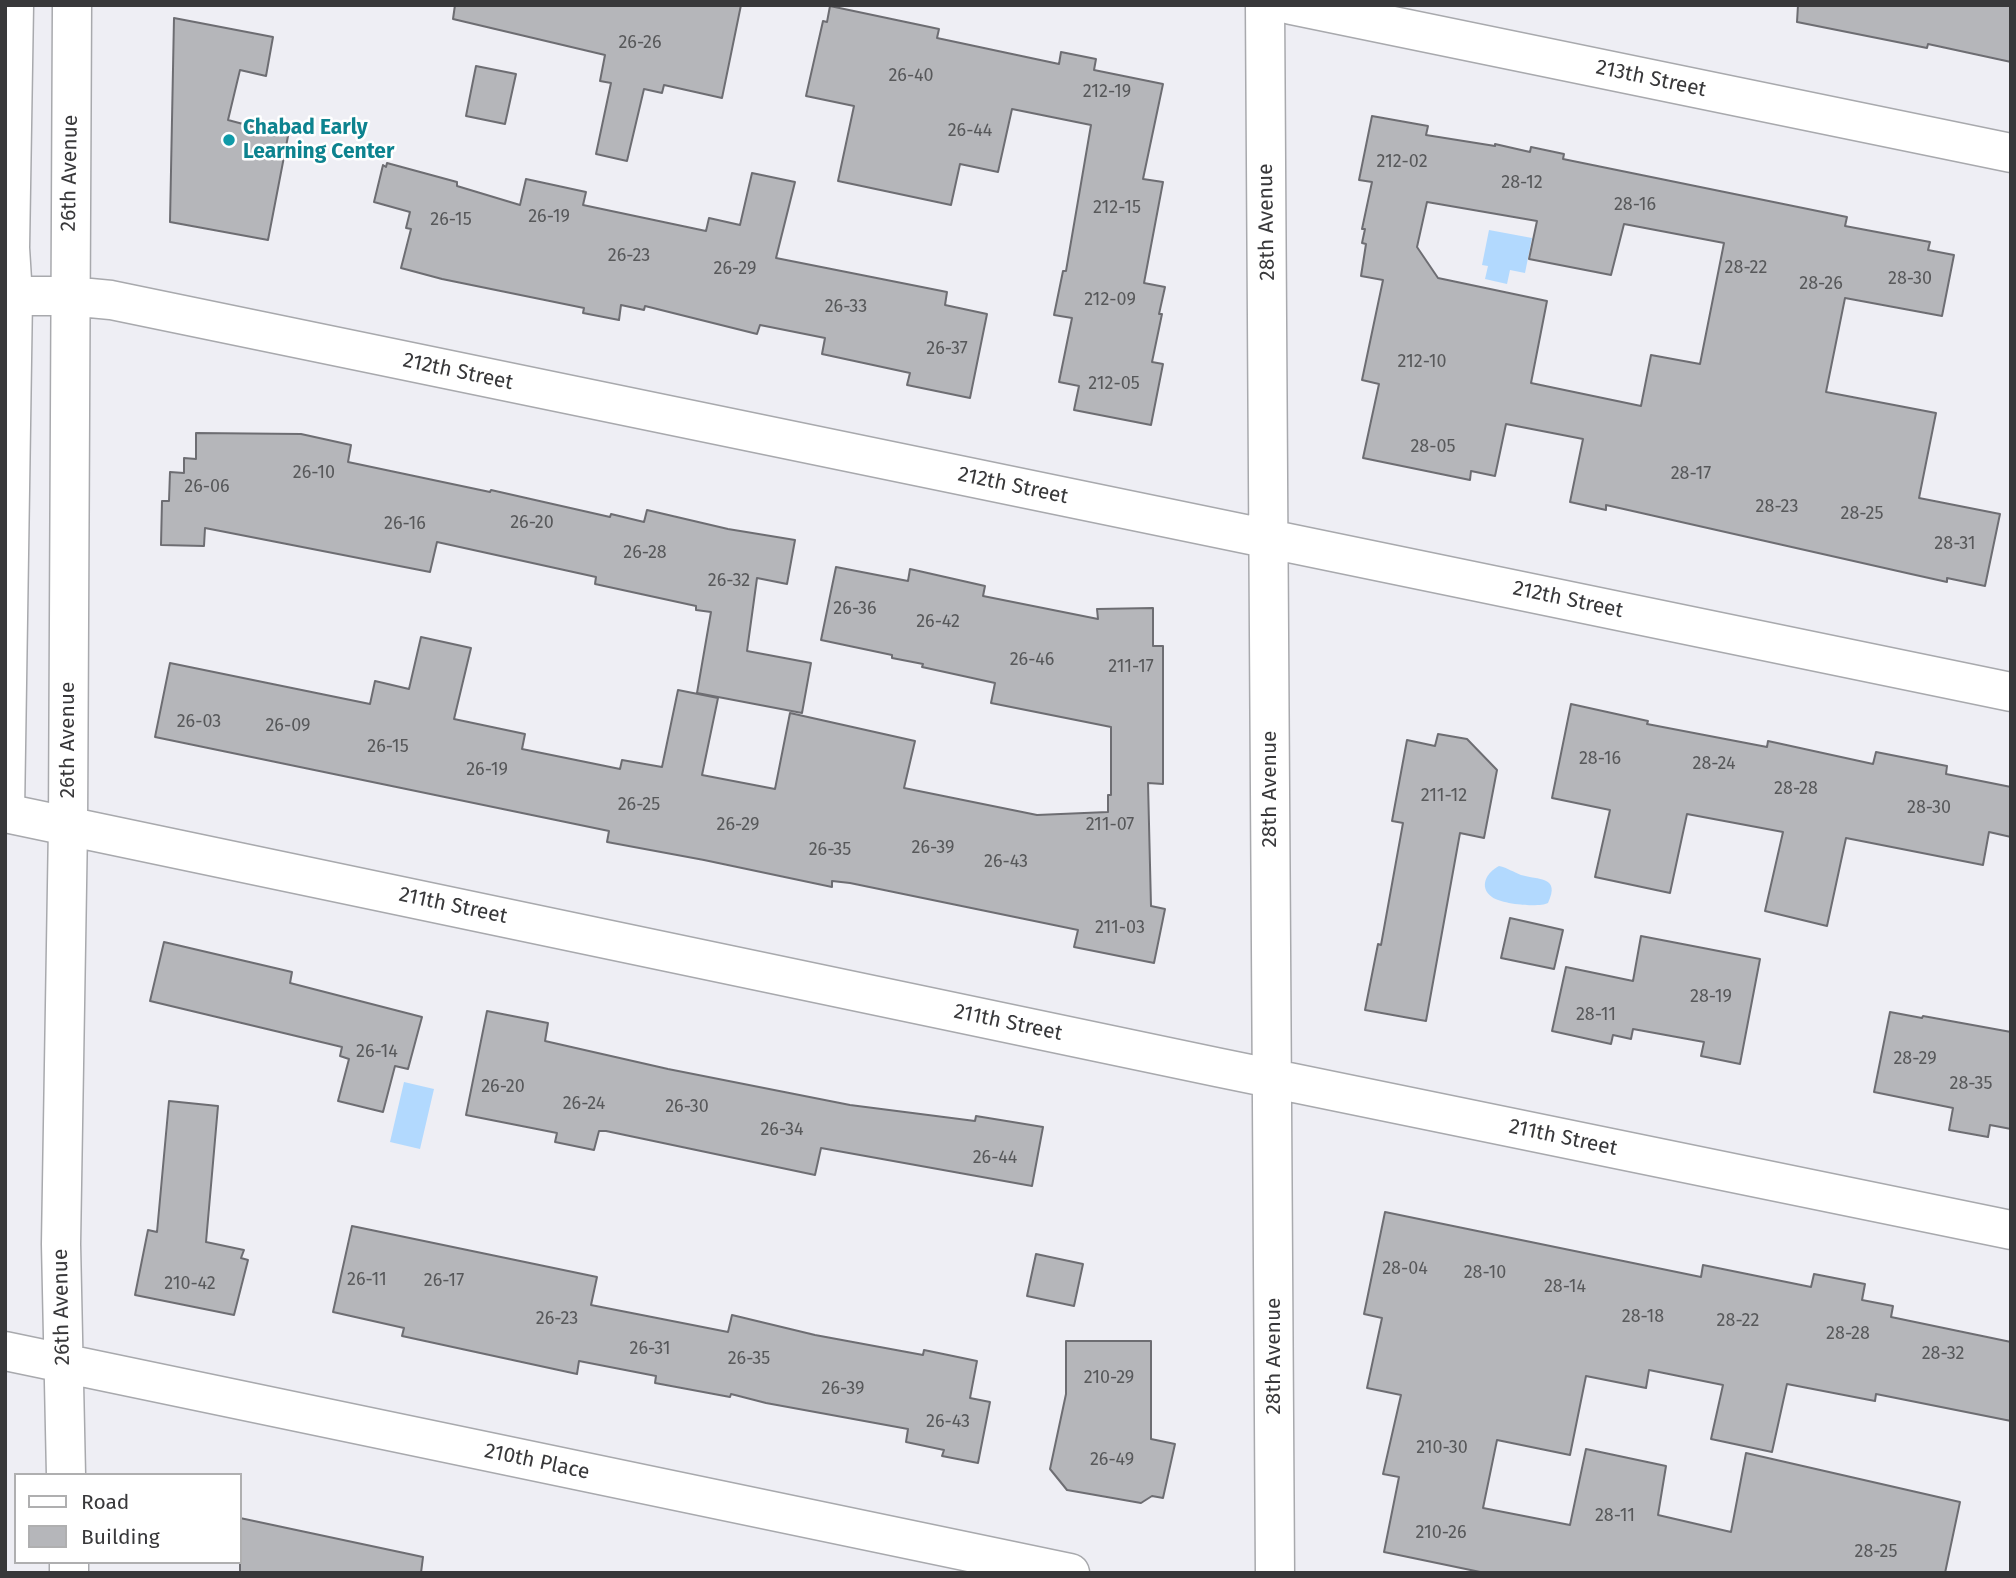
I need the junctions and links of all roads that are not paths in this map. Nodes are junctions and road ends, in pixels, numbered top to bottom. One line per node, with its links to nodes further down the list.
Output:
1 (14, 5): 6 (street)
2 (72, 5): 7 (street, 26th Avenue)
3 (1265, 5): 8 (street, 28th Avenue)
4 (1291, 5): 5 (street, 213th Street)
5 (2011, 153)
6 (13, 296): 7 (street, 212th Street); 10 (street)
7 (69, 296): 8 (street, 212th Street); 11 (street, 26th Avenue)
8 (1269, 538): 9 (street, 212th Street); 12 (street, 28th Avenue)
9 (2011, 692)
10 (5, 813): 11 (street, 211th Street)
11 (68, 826): 12 (street, 211th Street); 15 (street, 26th Avenue)
12 (1272, 1079): 13 (street, 211th Street); 18 (street, 28th Avenue)
13 (2011, 1230)
14 (5, 1351): 15 (street, 210th Place)
15 (62, 1364): 16 (street, 26th Avenue); 17 (street, 210th Place)
16 (66, 1473)
17 (1070, 1573)
18 (1275, 1573)

